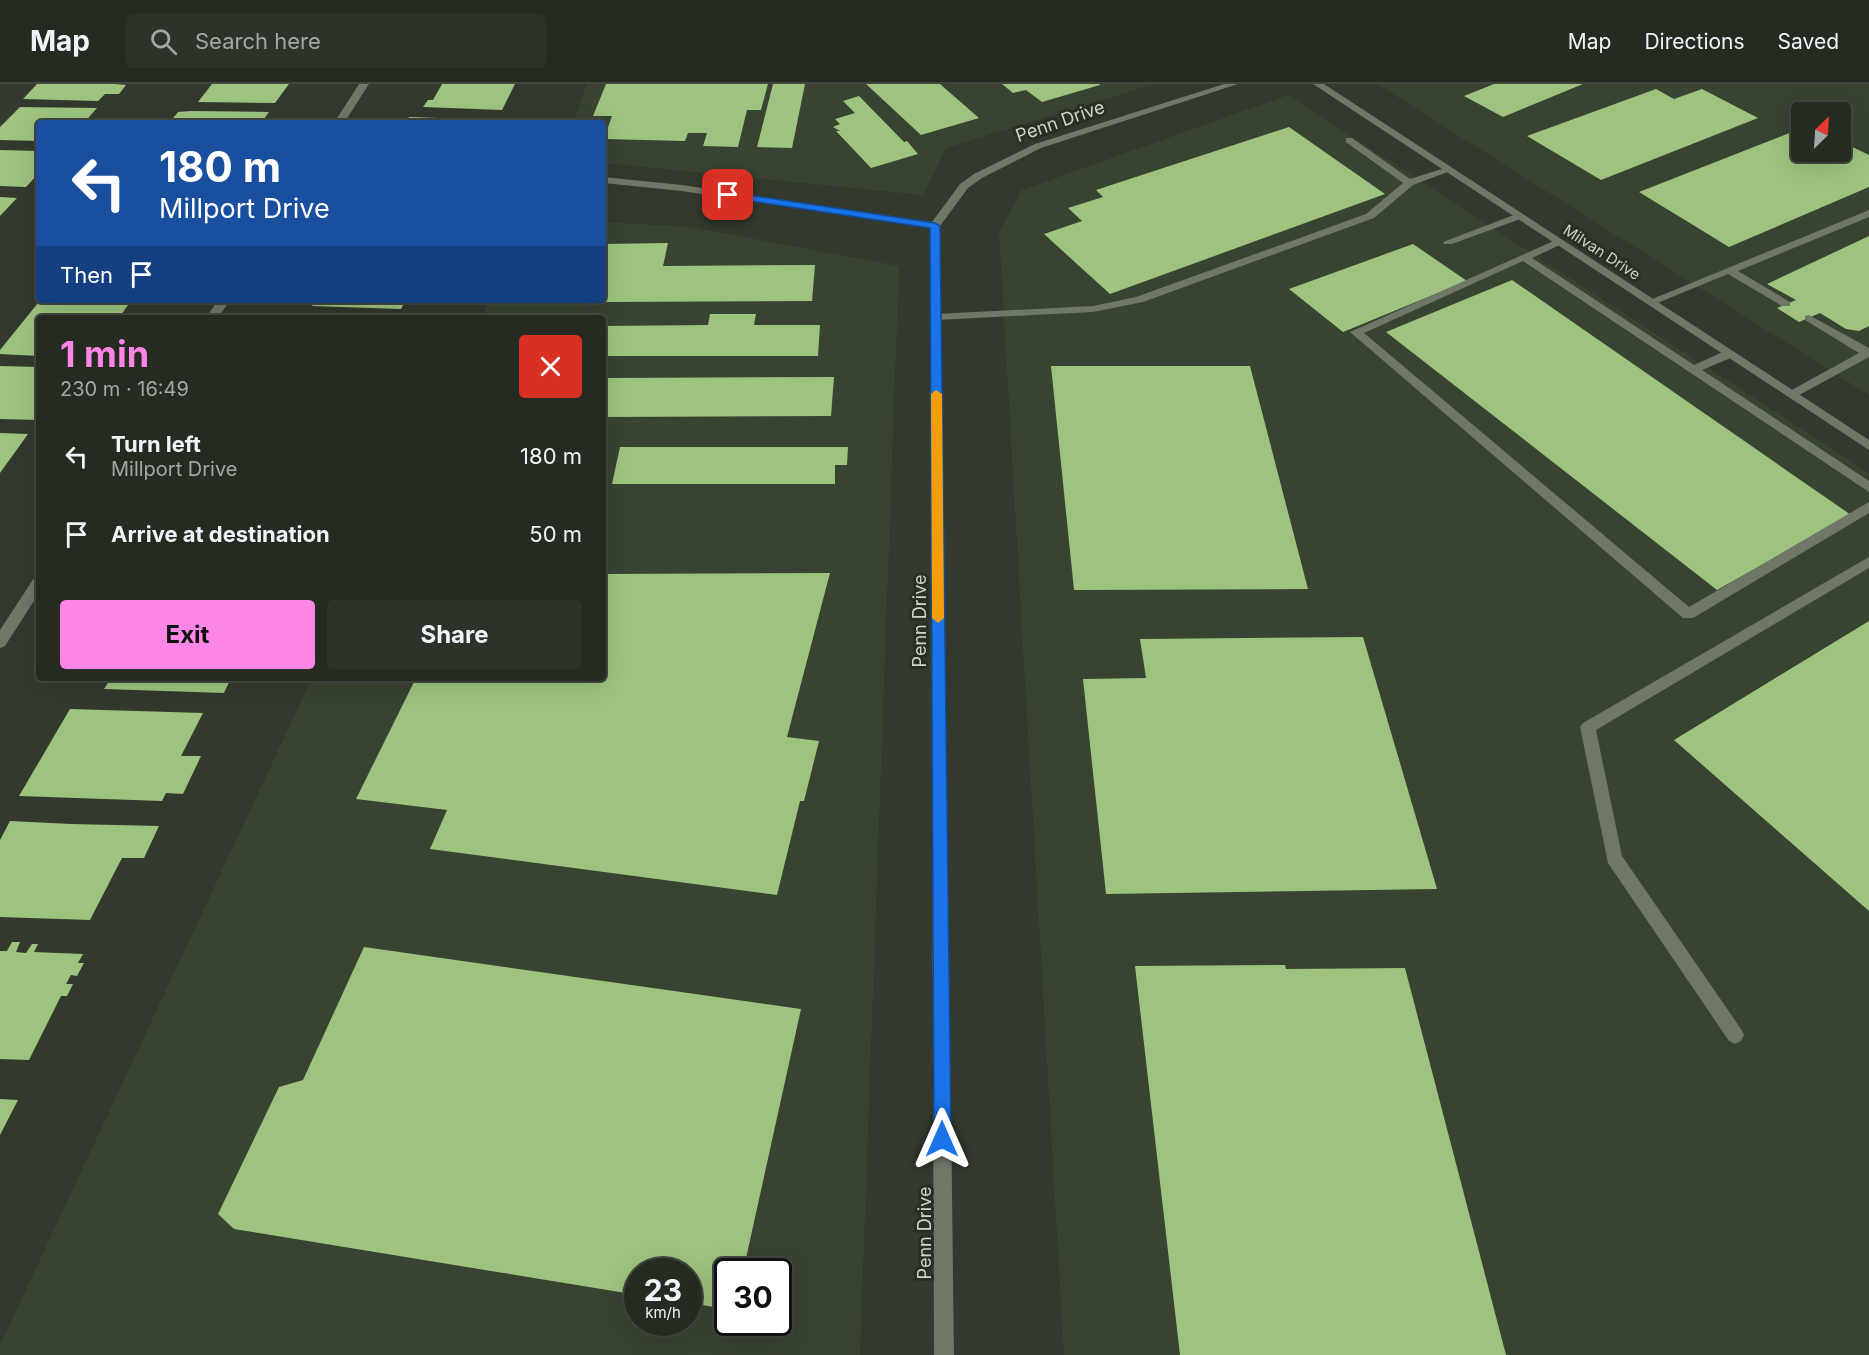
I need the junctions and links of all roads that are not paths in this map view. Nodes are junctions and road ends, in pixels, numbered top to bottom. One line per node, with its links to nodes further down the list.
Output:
1 (364, 84): 4 (street)
2 (1233, 84): 11 (street, Penn Drive)
3 (1318, 84): 6 (street, Milvan Drive)
4 (341, 120)
5 (1349, 140): 8 (street)
6 (1448, 170): 8 (street); 10 (street, Milvan Drive)
7 (606, 180): 11 (street)
8 (1409, 183): 18 (street)
9 (1869, 213): 15 (street)
10 (1519, 216): 12 (street); 13 (street, Milvan Drive)
11 (935, 226): 18 (street, Penn Drive)
12 (1448, 242)
13 (1558, 242): 14 (street); 16 (street, Milvan Drive)
14 (1524, 257): 22 (street); 26 (street)
15 (1729, 270): 16 (street); 17 (street)
16 (1651, 303): 21 (street, Milvan Drive)
17 (1786, 304)
18 (936, 317): 31 (street, Penn Drive)
19 (1809, 318): 20 (street)
20 (1869, 353): 23 (street)
21 (1729, 354): 22 (street); 23 (street, Milvan Drive)
22 (1693, 370): 25 (street)
23 (1792, 395): 24 (street, Milvan Drive)
24 (1869, 446)
25 (1869, 487)
26 (1869, 507)
27 (1869, 562): 30 (street)
28 (36, 587): 29 (street)
29 (0, 642)
30 (1735, 1035)
31 (944, 1355)

